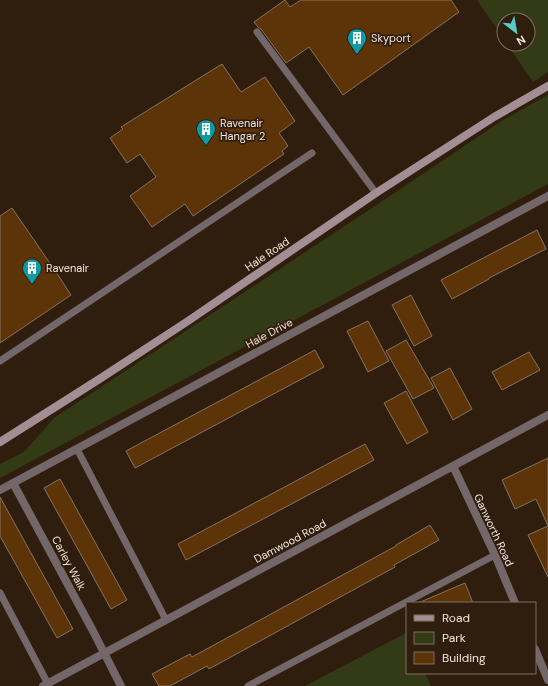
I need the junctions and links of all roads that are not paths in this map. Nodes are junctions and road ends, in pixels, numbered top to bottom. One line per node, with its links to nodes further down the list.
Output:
1 (257, 32): 4 (lane)
2 (548, 86): 4 (street, Hale Road)
3 (312, 153): 6 (lane)
4 (376, 194): 8 (street, Hale Road)
5 (548, 196): 9 (street, Hale Drive)
6 (0, 361)
7 (548, 415): 10 (street, Damwood Road)
8 (0, 442)
9 (77, 449): 11 (street, Hale Drive); 18 (lane)
10 (453, 466): 13 (street, Ganworth Road); 18 (street, Damwood Road)
11 (13, 484): 12 (street, Hale Drive); 20 (street, Carley Walk)
12 (0, 490)
13 (495, 555): 16 (lane); 17 (street, Ganworth Road)
14 (0, 593): 22 (lane)
15 (406, 602): 24 (lane)
16 (406, 602)
17 (515, 602)
18 (166, 620): 20 (street, Damwood Road)
19 (536, 651): 21 (street)
20 (104, 653): 22 (street, Damwood Road); 23 (street, Carley Walk)
21 (548, 680)
22 (45, 685)
23 (121, 686)
24 (248, 686)

